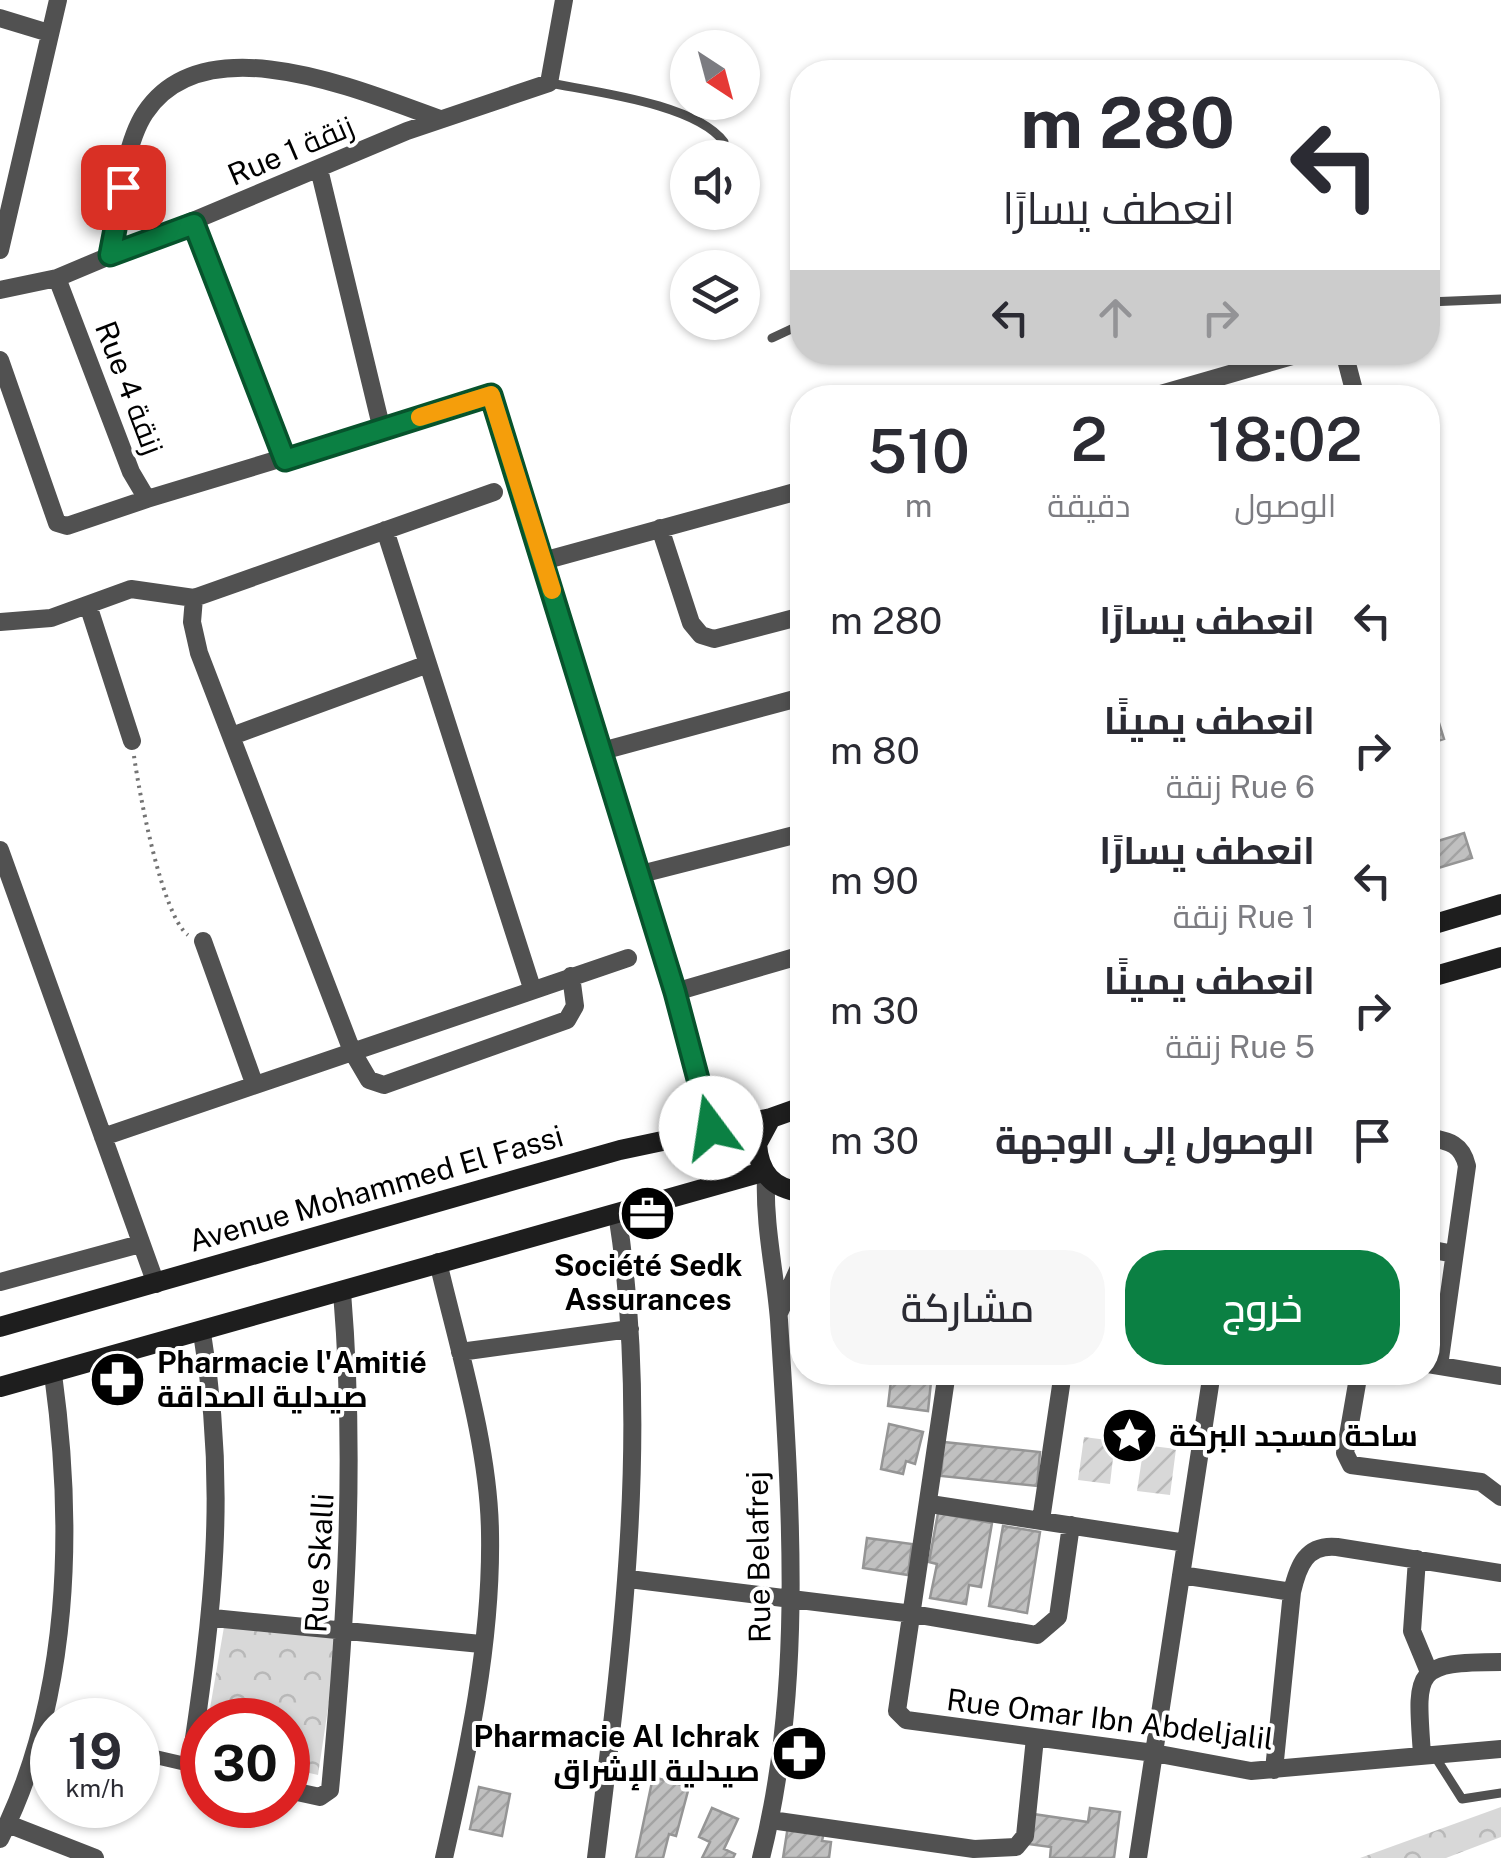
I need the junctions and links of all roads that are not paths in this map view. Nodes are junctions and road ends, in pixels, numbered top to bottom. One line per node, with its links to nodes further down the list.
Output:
1 (58, 0): 4 (street)
2 (564, 0): 5 (street)
3 (0, 18): 4 (street)
4 (49, 33): 10 (street)
5 (549, 83): 6 (street, Rue 1 زنقة); 7 (lane)
6 (440, 119): 8 (street, Rue 1 زنقة); 11 (street)
7 (722, 140)
8 (319, 169): 9 (street, Rue 1 زنقة); 21 (street)
9 (194, 224): 11 (street, Rue 1 زنقة); 22 (street)
10 (0, 250)
11 (110, 255): 12 (street, Rue 1 زنقة)
12 (58, 278): 13 (street, Rue 1 زنقة); 25 (street, Rue 4 زنقة)
13 (0, 290)
14 (1501, 299): 15 (lane)
15 (1440, 302)
16 (790, 330): 17 (lane)
17 (772, 338)
18 (0, 360): 25 (street)
19 (1261, 365): 20 (street)
20 (1191, 385)
21 (382, 430): 22 (street); 28 (street)
22 (285, 460): 25 (street)
23 (494, 492): 27 (street)
24 (790, 493): 26 (street)
25 (156, 498)
26 (660, 528): 28 (street); 31 (street)
27 (385, 530): 29 (street); 33 (street)
28 (543, 561): 37 (street)
29 (194, 598): 30 (street); 35 (street)
30 (88, 605): 32 (street); 36 (street)
31 (790, 619)
32 (0, 622)
33 (428, 664): 35 (street); 52 (street)
34 (790, 700): 37 (street)
35 (232, 736): 54 (street)
36 (132, 741)
37 (602, 751): 40 (street)
38 (790, 836): 40 (street)
39 (0, 850): 41 (street)
40 (637, 875): 53 (street)
41 (5, 886): 43 (street)
42 (1501, 904): 45 (main road)
43 (20, 908): 44 (street); 59 (street)
44 (0, 916)
45 (1440, 922)
46 (203, 942): 55 (street)
47 (1501, 957): 50 (main road)
48 (628, 958): 51 (street)
49 (790, 958): 53 (street)
50 (1440, 975)
51 (571, 976): 52 (street); 54 (street)
52 (532, 988): 54 (street)
53 (675, 992): 58 (street)
54 (352, 1051): 55 (street)
55 (254, 1083): 59 (street)
56 (790, 1109): 57 (main road, Avenue Mohammed El Fassi)
57 (771, 1118): 58 (main road, Avenue Mohammed El Fassi); 61 (main road)
58 (711, 1128): 69 (main road, Avenue Mohammed El Fassi)
59 (103, 1136): 64 (street)
60 (1440, 1140): 66 (street)
61 (765, 1174): 62 (main road); 63 (main road); 72 (street, Rue Belafrej)
62 (790, 1189)
63 (617, 1213): 67 (main road); 75 (street)
64 (140, 1244): 68 (street); 69 (street)
65 (1440, 1251): 66 (street)
66 (1454, 1254): 74 (street)
67 (438, 1262): 71 (main road); 77 (street)
68 (0, 1282)
69 (156, 1284): 73 (main road, Avenue Mohammed El Fassi)
70 (790, 1288): 72 (street, Rue Belafrej)
71 (342, 1292): 76 (main road); 99 (street, Rue Skalli)
72 (778, 1314): 96 (street, Rue Belafrej)
73 (0, 1326)
74 (1440, 1328)
75 (630, 1329): 77 (street); 94 (street)
76 (202, 1333): 79 (main road); 98 (street)
77 (460, 1352): 100 (street)
78 (1440, 1366): 80 (street)
79 (52, 1374): 85 (main road); 103 (street)
80 (1501, 1376)
81 (945, 1385): 87 (street)
82 (1061, 1385): 88 (street)
83 (1210, 1385): 90 (street)
84 (1357, 1385): 86 (street)
85 (0, 1387)
86 (1501, 1497)
87 (930, 1504): 88 (street); 97 (street)
88 (1041, 1520): 89 (street)
89 (1071, 1525): 90 (street); 97 (street)
90 (1186, 1543): 93 (street)
91 (1417, 1559): 92 (street); 95 (street); 102 (street)
92 (1501, 1571)
93 (1181, 1575): 95 (street); 107 (street)
94 (628, 1579): 96 (street); 117 (street)
95 (1292, 1592): 110 (street)
96 (794, 1600): 97 (street); 113 (street, Rue Belafrej)
97 (913, 1614): 105 (street, Rue Omar Ibn Abdeljalil)
98 (213, 1618): 99 (street); 104 (street)
99 (345, 1630): 100 (street); 112 (street, Rue Skalli)
100 (481, 1644): 116 (street)
101 (1501, 1662): 102 (street)
102 (1428, 1672): 108 (street)
103 (50, 1698)
104 (204, 1698)
105 (1036, 1738): 107 (street, Rue Omar Ibn Abdeljalil); 113 (street)
106 (1501, 1749): 108 (street, Rue Omar Ibn Abdeljalil)
107 (1154, 1753): 110 (street, Rue Omar Ibn Abdeljalil); 119 (street)
108 (1428, 1754): 110 (street, Rue Omar Ibn Abdeljalil); 111 (lane)
109 (30, 1768): 114 (street)
110 (1274, 1770)
111 (1501, 1792)
112 (310, 1795)
113 (771, 1820): 118 (street, Rue Belafrej)
114 (4, 1831): 115 (street)
115 (95, 1858)
116 (444, 1858)
117 (596, 1858)
118 (761, 1858)
119 (1138, 1858)

